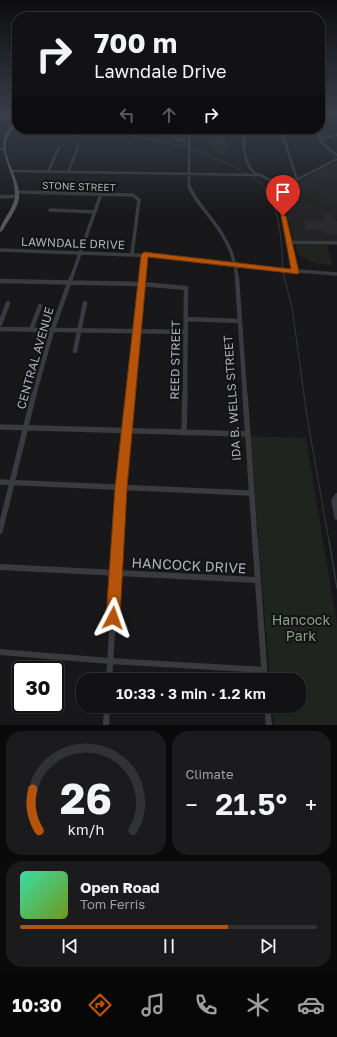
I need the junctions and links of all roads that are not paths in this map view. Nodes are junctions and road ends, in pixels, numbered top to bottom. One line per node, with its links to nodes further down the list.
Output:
1 (59, 147): 11 (street)
2 (78, 147): 12 (street)
3 (189, 147): 13 (street, IDA B. WELLS STREET)
4 (246, 147): 14 (street)
5 (286, 147): 15 (street)
6 (326, 147): 8 (street)
7 (1, 149): 10 (main road)
8 (337, 155)
9 (337, 159): 15 (street)
10 (12, 171): 11 (street); 17 (main road)
11 (48, 172): 12 (street)
12 (68, 172): 13 (street)
13 (188, 175): 14 (street); 29 (street, IDA B. WELLS STREET)
14 (262, 175): 16 (street)
15 (296, 180): 16 (street)
16 (274, 184): 23 (street)
17 (17, 194): 18 (street, STONE STREET); 19 (street, STONE STREET); 22 (main road)
18 (101, 194): 21 (street, CENTRAL AVENUE); 27 (street, STONE STREET)
19 (0, 197)
20 (50, 210): 21 (street)
21 (95, 212): 26 (street, CENTRAL AVENUE)
22 (0, 231)
23 (289, 242): 24 (street); 30 (street)
24 (337, 243)
25 (0, 250): 26 (street, LAWNDALE DRIVE)
26 (80, 253): 27 (street, LAWNDALE DRIVE); 33 (street, CENTRAL AVENUE)
27 (132, 254): 28 (street, LAWNDALE DRIVE)
28 (144, 255): 29 (street, LAWNDALE DRIVE); 34 (street)
29 (236, 266): 30 (street, LAWNDALE DRIVE); 39 (street, IDA B. WELLS STREET)
30 (296, 272): 31 (street, LAWNDALE DRIVE)
31 (337, 274)
32 (0, 281): 33 (street)
33 (69, 283): 34 (street); 43 (street, CENTRAL AVENUE)
34 (141, 284): 38 (street, REED STREET); 45 (street)
35 (8, 303): 40 (street)
36 (85, 303): 44 (street)
37 (40, 306): 42 (street)
38 (186, 319): 39 (street); 46 (street, REED STREET)
39 (240, 322): 52 (street, IDA B. WELLS STREET)
40 (0, 324)
41 (0, 329): 42 (street)
42 (31, 330): 43 (street)
43 (52, 331): 44 (street); 49 (street, CENTRAL AVENUE)
44 (80, 331): 45 (street); 47 (street)
45 (136, 332): 46 (street); 50 (street)
46 (186, 332): 51 (street, REED STREET)
47 (75, 351)
48 (0, 427): 49 (street)
49 (25, 428): 50 (street); 54 (street, CENTRAL AVENUE)
50 (127, 431): 51 (street); 55 (street)
51 (184, 433): 52 (street)
52 (247, 434): 56 (street, IDA B. WELLS STREET)
53 (0, 482): 54 (street)
54 (11, 482): 55 (street); 59 (street, CENTRAL AVENUE)
55 (121, 488): 56 (street); 61 (street)
56 (250, 493): 62 (street, IDA B. WELLS STREET)
57 (337, 496): 58 (street)
58 (337, 517)
59 (0, 531)
60 (0, 567): 61 (street, HANCOCK DRIVE)
61 (116, 574): 62 (street, HANCOCK DRIVE); 64 (street)
62 (257, 580): 65 (street, IDA B. WELLS STREET)
63 (0, 652): 64 (street)
64 (110, 661): 65 (street); 66 (street)
65 (264, 670)
66 (109, 673)
67 (107, 713): 69 (street)
68 (268, 713): 70 (street)
69 (106, 725)
70 (269, 725)

